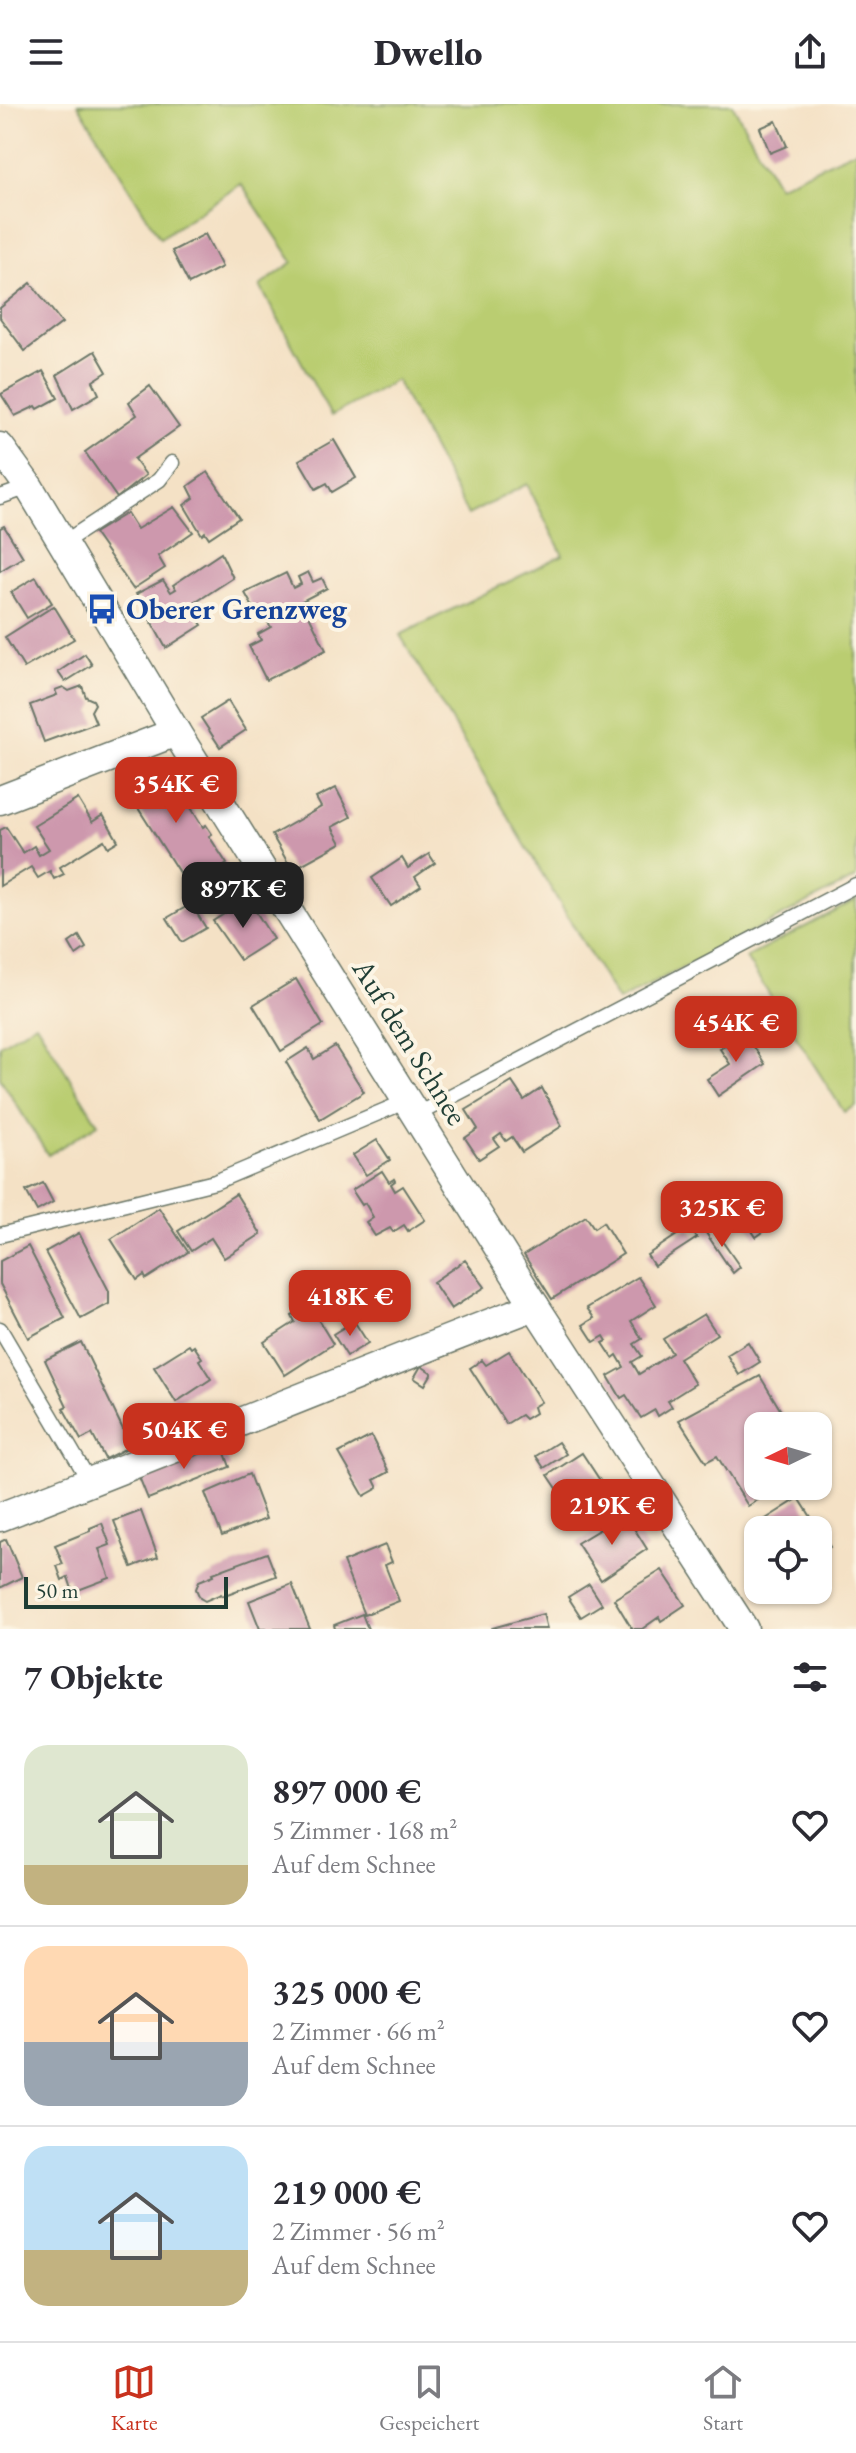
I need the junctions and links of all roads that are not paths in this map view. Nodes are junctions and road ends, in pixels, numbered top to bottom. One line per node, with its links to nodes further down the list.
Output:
1 (0, 447): 3 (street, Auf dem Schnee)
2 (172, 463): 5 (lane)
3 (29, 487): 4 (lane); 5 (street, Auf dem Schnee)
4 (0, 497)
5 (63, 543): 6 (street, Auf dem Schnee)
6 (176, 732): 7 (street); 9 (street, Auf dem Schnee)
7 (0, 800)
8 (856, 885): 9 (lane)
9 (412, 1108): 10 (lane); 11 (street, Auf dem Schnee)
10 (0, 1235)
11 (535, 1306): 13 (street); 15 (street, Auf dem Schnee)
12 (0, 1329): 13 (lane)
13 (90, 1482): 14 (street)
14 (0, 1517)
15 (744, 1629)

